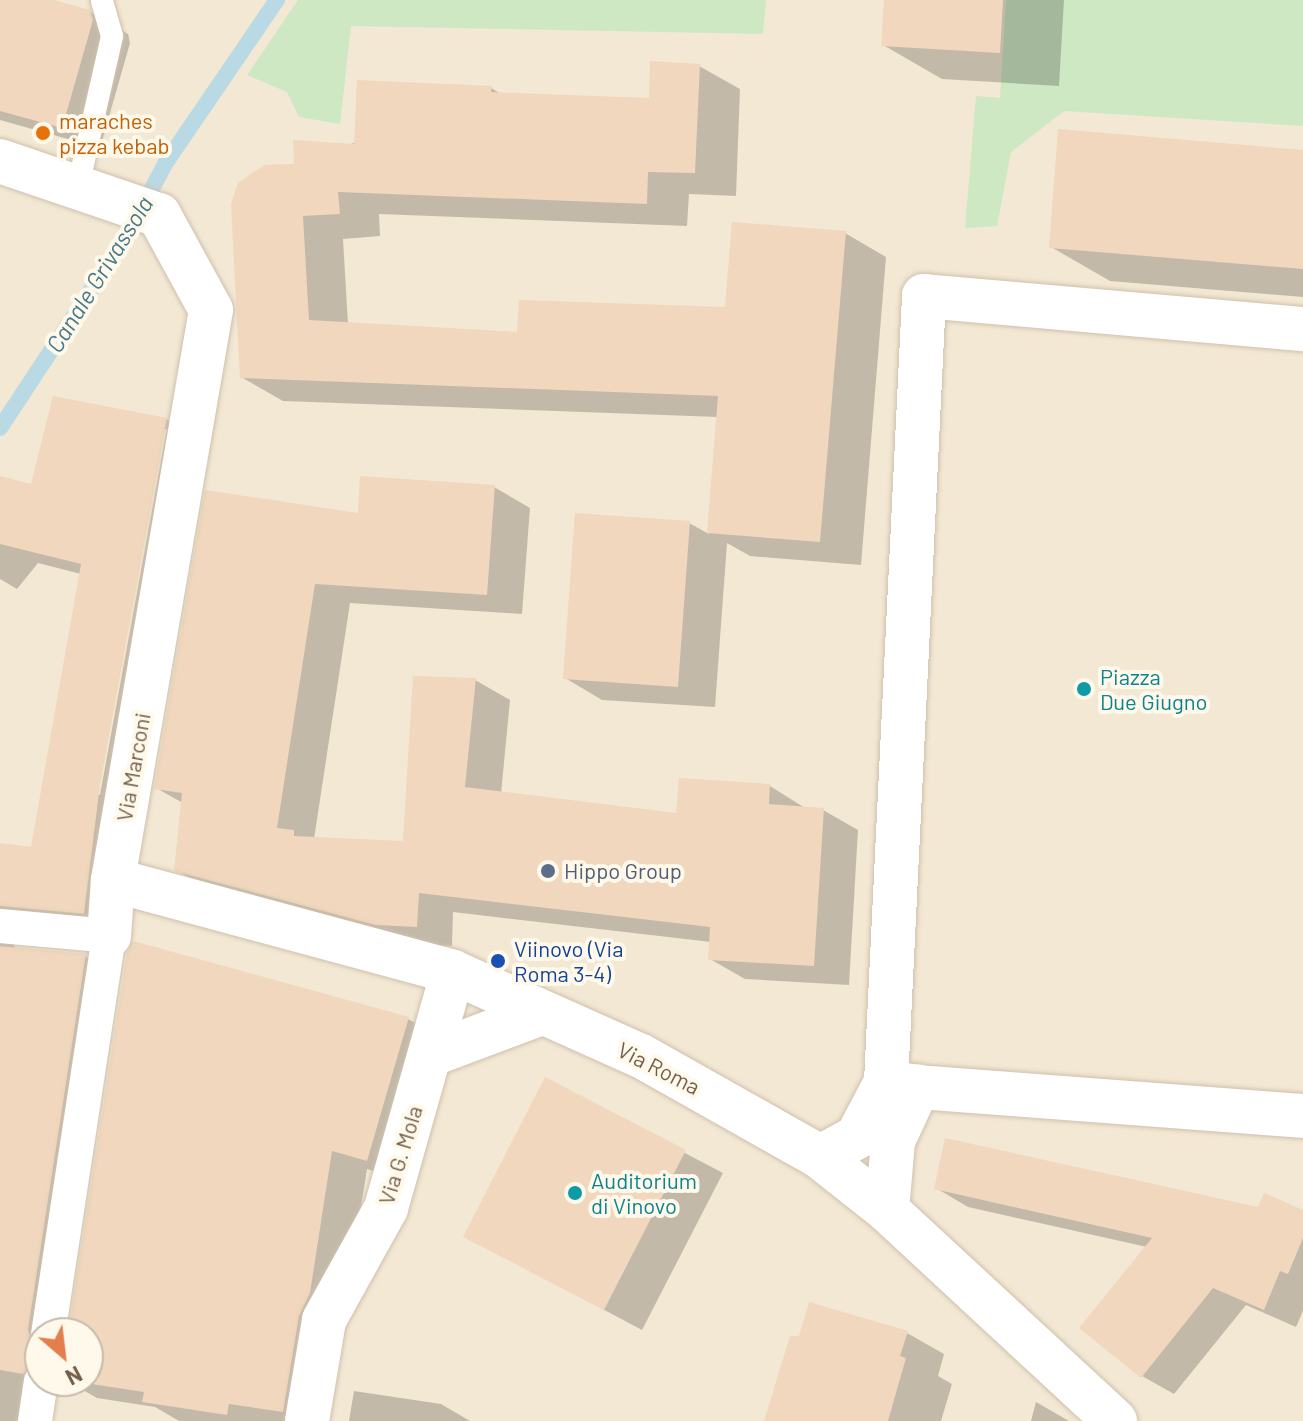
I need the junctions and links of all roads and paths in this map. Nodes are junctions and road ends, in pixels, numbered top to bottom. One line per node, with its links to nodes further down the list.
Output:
1 (102, 0): 3 (lane)
2 (0, 161): 3 (street)
3 (78, 186): 5 (street, Via Marconi)
4 (1303, 329): 11 (street)
5 (113, 880): 7 (street, Via Marconi); 8 (street, Via Roma)
6 (0, 926): 7 (street)
7 (109, 936): 15 (street, Via Marconi)
8 (453, 972): 9 (street, Via Roma); 10 (street, Via G. Mola)
9 (539, 1014): 10 (street); 13 (street, Via Roma)
10 (430, 1055): 18 (street, Via G. Mola)
11 (902, 1084): 12 (street); 13 (street); 14 (street)
12 (1303, 1116)
13 (820, 1157): 14 (street, Via Roma)
14 (887, 1210): 19 (street, Via Roma)
15 (50, 1317)
16 (39, 1397): 17 (street)
17 (35, 1421)
18 (307, 1421)
19 (1115, 1421)

